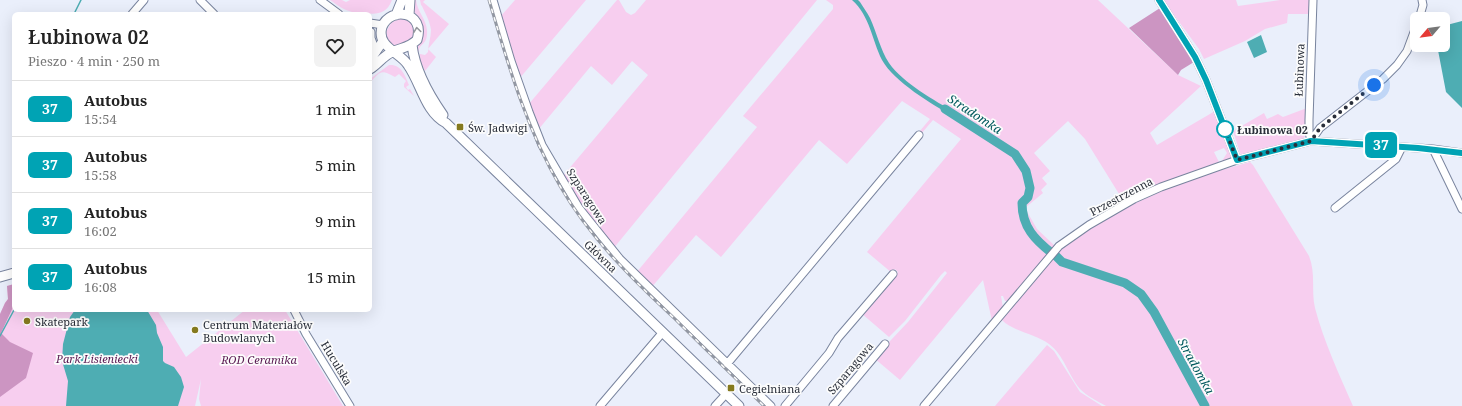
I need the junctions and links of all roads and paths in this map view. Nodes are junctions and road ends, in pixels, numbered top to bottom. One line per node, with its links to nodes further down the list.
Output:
1 (144, 0): 10 (street)
2 (200, 0): 11 (street)
3 (320, 0): 12 (street)
4 (402, 0): 14 (main road)
5 (410, 0): 15 (main road)
6 (493, 0): 42 (street, Szparagowa)
7 (1159, 0): 33 (street)
8 (1313, 0): 29 (street, Łubinowa)
9 (1422, 0): 13 (street)
10 (134, 12)
11 (212, 12)
12 (336, 12)
13 (1421, 12)
14 (396, 15): 15 (main road); 17 (main road)
15 (409, 15): 22 (main road, one-way to 15)
16 (372, 23): 17 (street)
17 (384, 25): 19 (main road)
18 (372, 33): 19 (street)
19 (382, 39): 23 (main road); 24 (main road)
20 (372, 41): 24 (street)
21 (1410, 43): 29 (street)
22 (412, 45): 23 (main road); 27 (main road, Główna)
23 (394, 51): 26 (main road); 27 (main road, Główna)
24 (376, 52): 25 (main road)
25 (372, 57)
26 (372, 67)
27 (446, 123): 40 (main road, Główna)
28 (919, 135): 42 (street)
29 (1311, 141): 30 (street, Przestrzenna); 33 (street, Przestrzenna)
30 (1402, 147): 31 (street, Przestrzenna); 34 (street)
31 (1433, 150): 32 (street, Przestrzenna); 35 (street)
32 (1462, 153)
33 (1237, 160): 51 (street, Przestrzenna)
34 (1335, 208)
35 (1462, 209)
36 (12, 274): 38 (main road)
37 (893, 274): 49 (street)
38 (0, 277)
39 (295, 312): 44 (street, Huculska)
40 (663, 332): 43 (main road, Główna); 45 (street)
41 (885, 344): 50 (street, Szparagowa)
42 (727, 364): 48 (street, Szparagowa)
43 (726, 394): 46 (street); 47 (main road, Główna)
44 (350, 406)
45 (600, 406)
46 (715, 406)
47 (739, 406)
48 (771, 406)
49 (785, 406)
50 (833, 406)
51 (924, 406)

